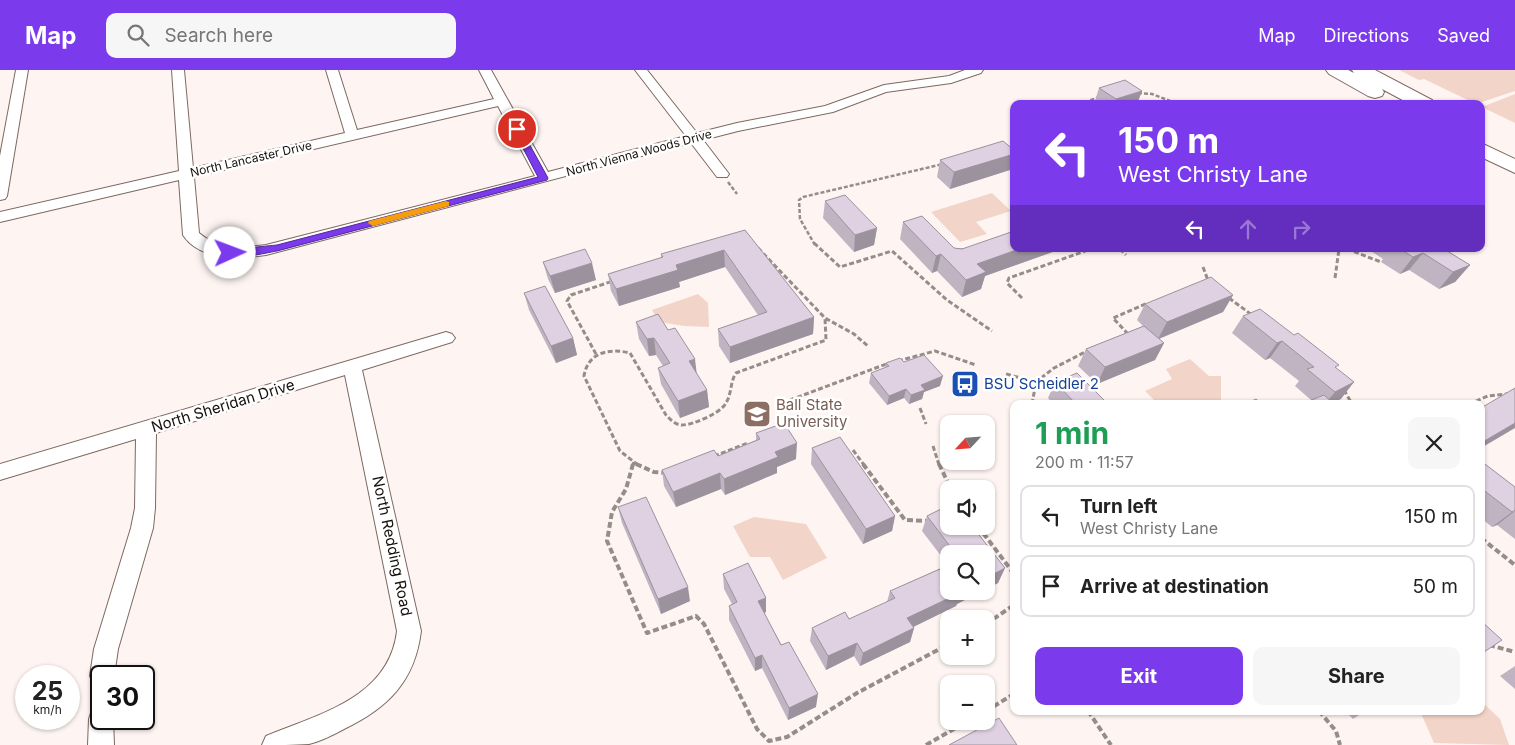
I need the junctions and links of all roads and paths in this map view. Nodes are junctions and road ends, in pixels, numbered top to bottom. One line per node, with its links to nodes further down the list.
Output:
1 (22, 70): 27 (street)
2 (178, 70): 24 (street)
3 (332, 70): 17 (street)
4 (485, 70): 16 (street)
5 (659, 70): 9 (street)
6 (977, 70): 19 (street, North Vienna Woods Drive)
7 (1334, 70): 14 (main road)
8 (1361, 70): 15 (main road)
9 (643, 72): 19 (street)
10 (1137, 93): 13 (path)
11 (1101, 96): 12 (path)
12 (1090, 100)
13 (1168, 100)
14 (1390, 100)
15 (1417, 100)
16 (502, 101): 17 (street, North Lancaster Drive); 26 (street)
17 (352, 135): 24 (street, North Lancaster Drive)
18 (1485, 135): 20 (main road)
19 (694, 138): 25 (street); 26 (street, North Vienna Woods Drive)
20 (1515, 150)
21 (1485, 151): 23 (main road)
22 (946, 163): 45 (path)
23 (1515, 167)
24 (185, 174): 26 (street, North Vienna Woods Drive); 28 (street, North Lancaster Drive)
25 (722, 174)
26 (544, 178)
27 (0, 196)
28 (0, 217)
29 (756, 246): 43 (path)
30 (1083, 252): 41 (path)
31 (1123, 252): 34 (path)
32 (1338, 252): 37 (path)
33 (1355, 252): 35 (path)
34 (1126, 255)
35 (1382, 262)
36 (1203, 266): 39 (path)
37 (1335, 278)
38 (615, 280): 50 (path)
39 (1210, 290)
40 (1227, 296): 44 (path)
41 (1022, 298)
42 (1151, 302): 46 (path)
43 (825, 318): 48 (path); 50 (path)
44 (1258, 319)
45 (992, 331)
46 (1126, 336)
47 (446, 338): 52 (street, North Sheridan Drive)
48 (869, 347)
49 (1089, 350): 54 (path)
50 (596, 354): 68 (path)
51 (976, 365): 57 (path)
52 (352, 366): 63 (street, North Sheridan Drive); 90 (street, North Redding Road)
53 (1006, 374): 54 (path)
54 (1036, 382): 58 (path)
55 (1339, 383): 59 (path)
56 (1515, 393): 60 (path)
57 (790, 400)
58 (1033, 400)
59 (1350, 400)
60 (1478, 400)
61 (920, 408): 62 (path)
62 (926, 424)
63 (146, 429): 69 (street, North Sheridan Drive); 82 (street)
64 (751, 442): 67 (path)
65 (933, 446): 71 (path)
66 (852, 450): 72 (path)
67 (713, 457)
68 (634, 462): 70 (path); 80 (path)
69 (0, 472)
70 (672, 473)
71 (946, 480)
72 (935, 518)
73 (985, 535): 76 (path)
74 (1485, 541): 75 (path)
75 (1515, 565)
76 (1010, 569)
77 (1010, 608): 78 (path)
78 (995, 618)
79 (1486, 642): 81 (path)
80 (940, 649)
81 (1515, 652)
82 (104, 665)
83 (1010, 696): 84 (path)
84 (995, 705)
85 (1091, 715): 92 (path)
86 (1322, 715): 93 (path)
87 (101, 730): 89 (street)
88 (952, 730): 91 (path)
89 (101, 745)
90 (275, 745)
91 (926, 745)
92 (1112, 745)
93 (1340, 745)

